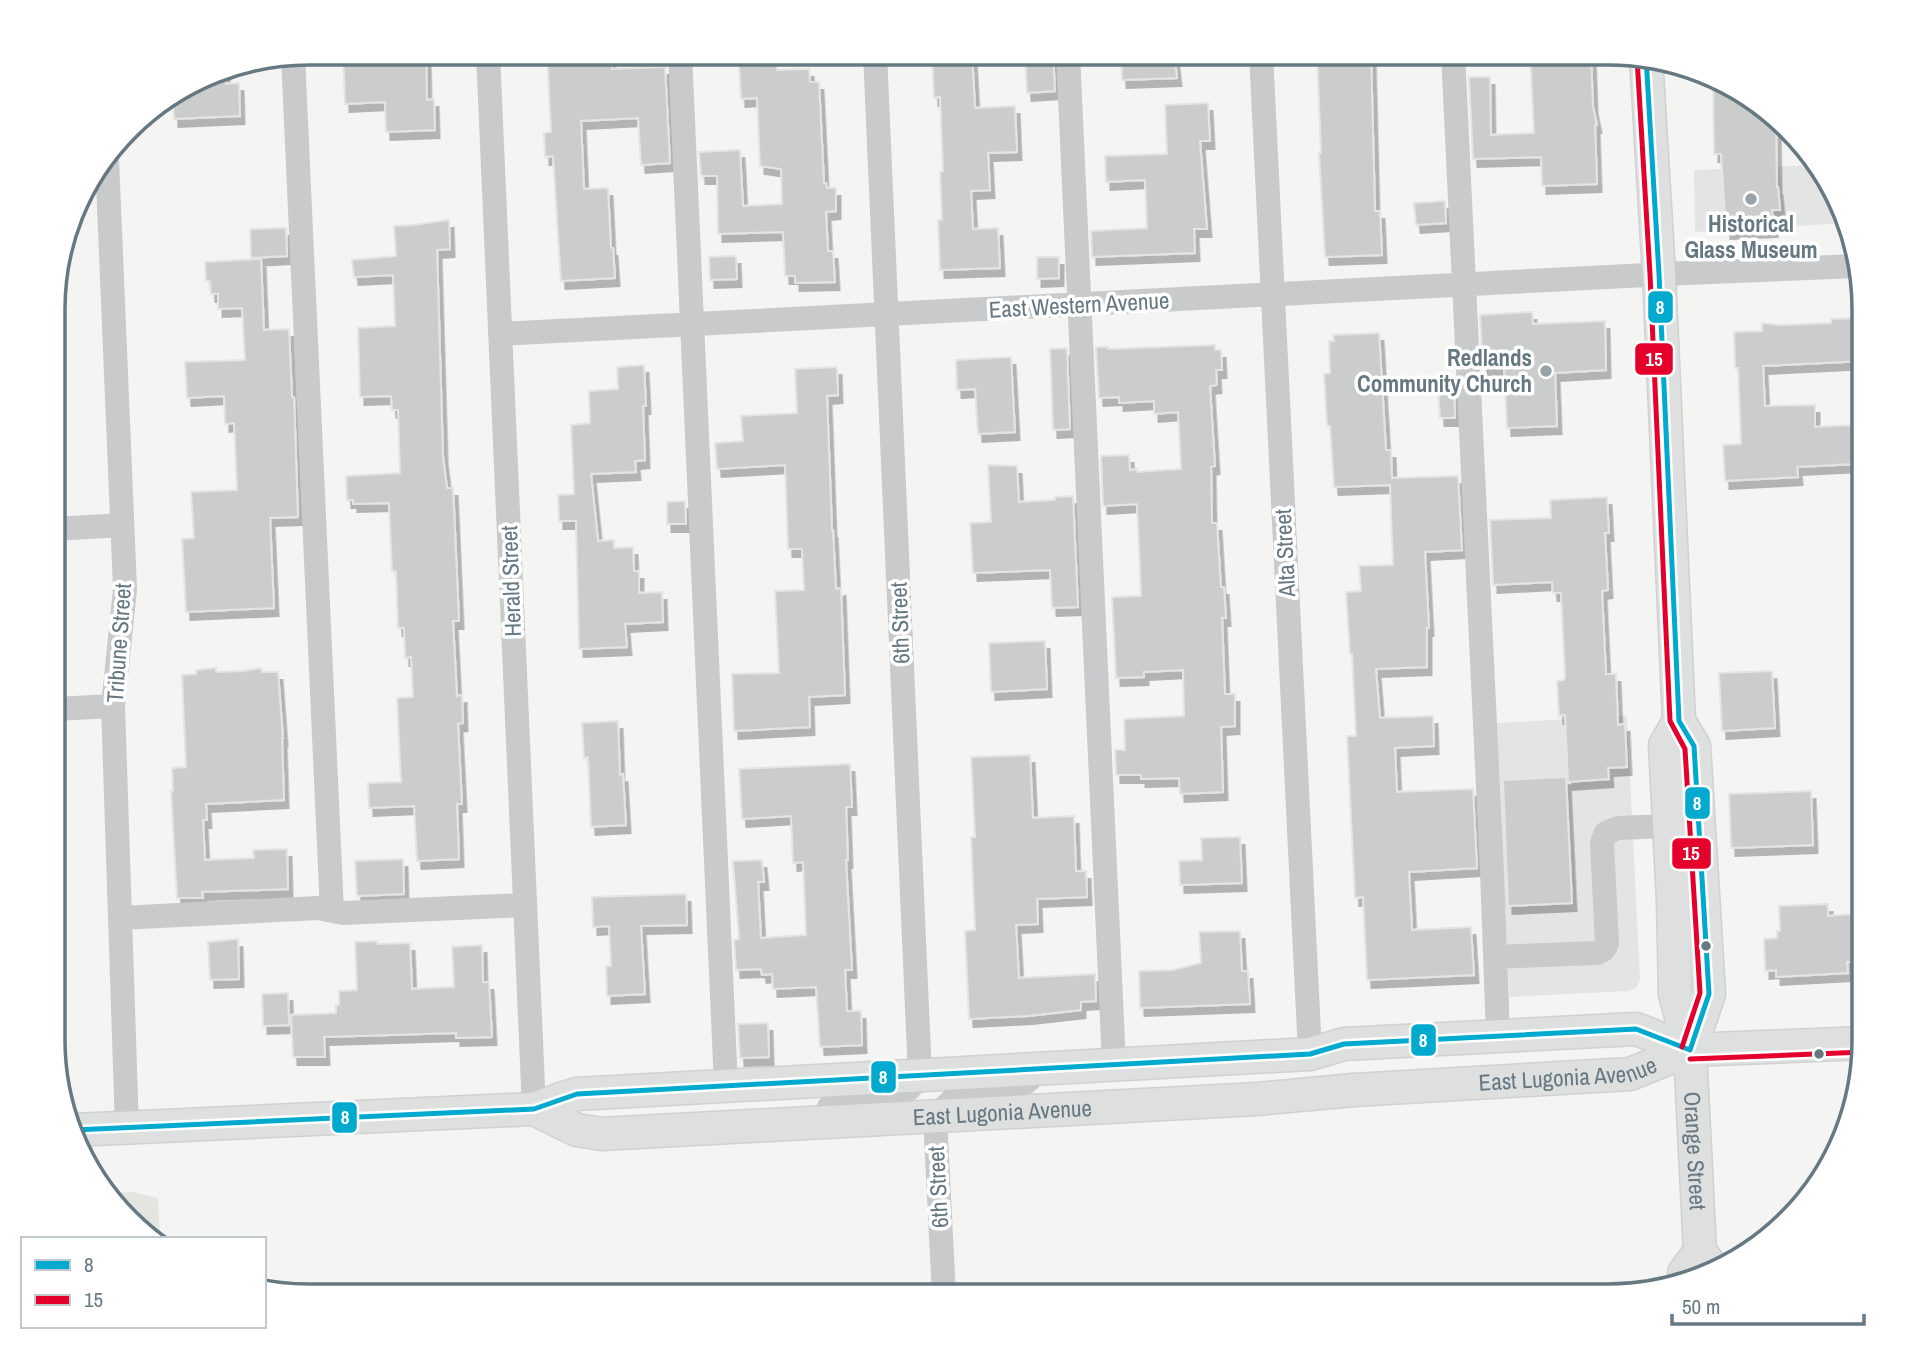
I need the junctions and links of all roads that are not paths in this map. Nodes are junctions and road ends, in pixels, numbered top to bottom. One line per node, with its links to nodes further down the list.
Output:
1 (489, 65): 17 (street, Herald Street)
2 (681, 65): 16 (street)
3 (876, 65): 15 (street, 6th Street)
4 (1069, 65): 14 (street)
5 (1262, 65): 13 (street, Alta Street)
6 (1454, 65): 12 (street)
7 (293, 66): 25 (street)
8 (1647, 68): 11 (main road, Orange Street)
9 (107, 171): 18 (street, Tribune Street)
10 (1849, 266): 11 (street, East Western Avenue)
11 (1659, 274): 12 (street, East Western Avenue); 22 (main road, Orange Street)
12 (1464, 284): 13 (street, East Western Avenue); 27 (street)
13 (1272, 295): 14 (street, East Western Avenue); 31 (street, Alta Street)
14 (1080, 305): 15 (street, East Western Avenue); 32 (street)
15 (887, 314): 16 (street, East Western Avenue); 34 (street, 6th Street)
16 (692, 325): 17 (street, East Western Avenue); 35 (street)
17 (500, 334): 24 (street, Herald Street)
18 (122, 525): 19 (street); 20 (street, Tribune Street)
19 (65, 528)
20 (113, 706): 21 (street); 26 (street, Tribune Street)
21 (65, 708)
22 (1679, 721): 23 (main road, Orange Street); 30 (main road, Orange Street)
23 (1668, 826): 27 (street); 30 (main road, Orange Street)
24 (524, 905): 25 (street); 36 (street, Herald Street)
25 (332, 911): 26 (street)
26 (120, 918): 39 (street, Tribune Street)
27 (1495, 957): 28 (street)
28 (1498, 1036): 30 (main road, East Lugonia Avenue); 31 (main road, East Lugonia Avenue)
29 (1852, 1043): 30 (main road)
30 (1690, 1050): 37 (main road, East Lugonia Avenue); 41 (main road, Orange Street)
31 (1310, 1054): 32 (main road, East Lugonia Avenue)
32 (1114, 1065): 33 (main road, East Lugonia Avenue)
33 (1043, 1069): 34 (main road, East Lugonia Avenue); 37 (street, 6th Street)
34 (920, 1076): 35 (main road, East Lugonia Avenue); 38 (street)
35 (726, 1086): 36 (main road, East Lugonia Avenue)
36 (534, 1109): 38 (main road, East Lugonia Avenue); 39 (main road, East Lugonia Avenue)
37 (935, 1117): 38 (main road, East Lugonia Avenue); 43 (street, 6th Street)
38 (822, 1122)
39 (127, 1128): 40 (main road, East Lugonia Avenue)
40 (82, 1130)
41 (1707, 1261): 42 (main road, Orange Street)
42 (1690, 1270)
43 (943, 1284)

